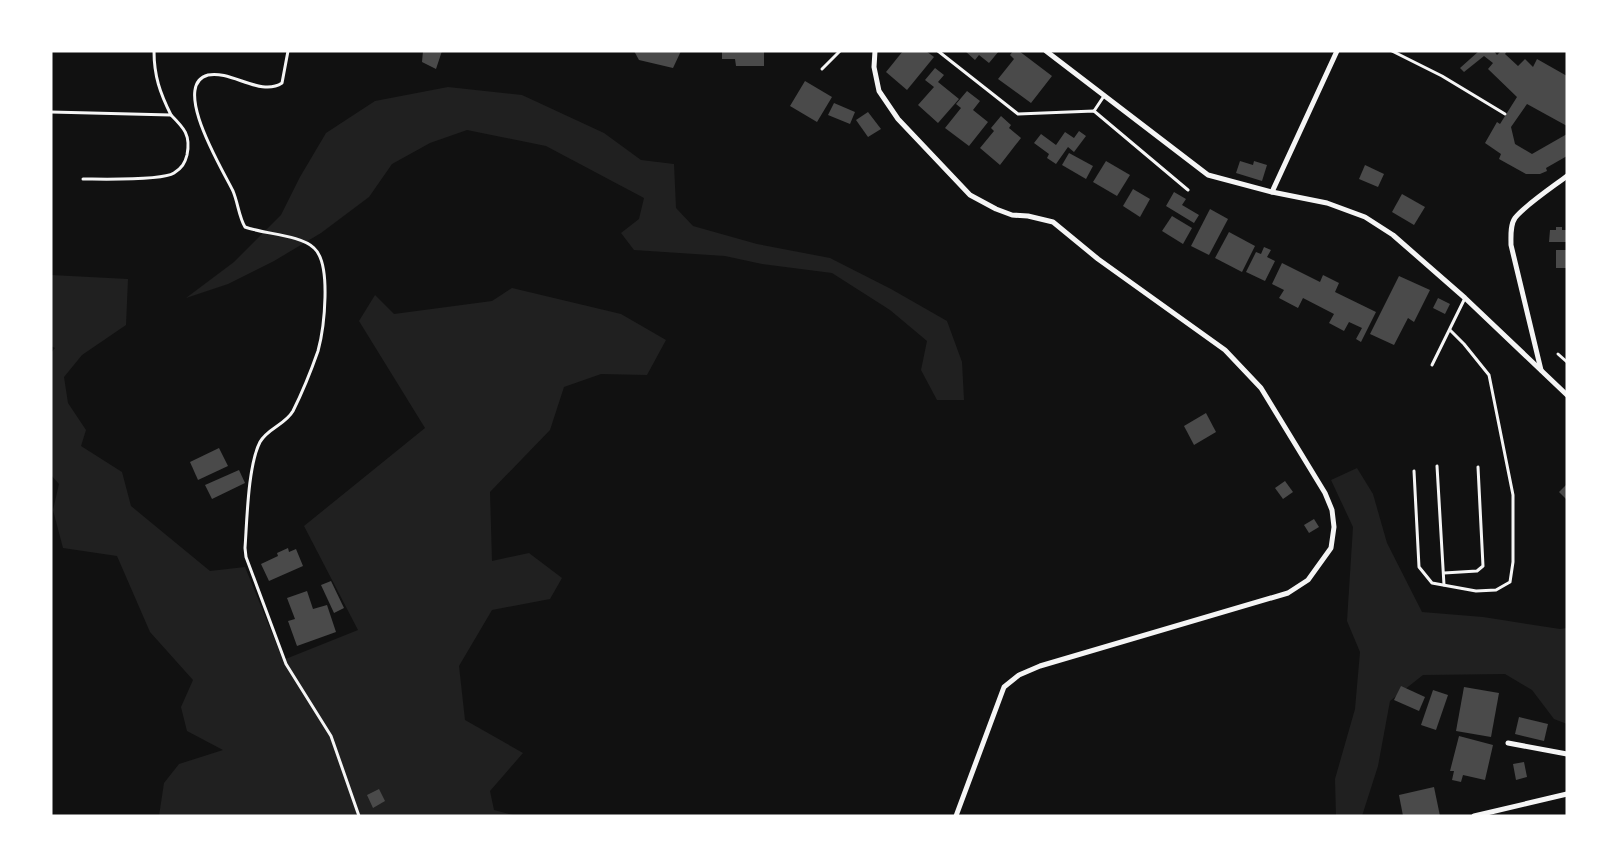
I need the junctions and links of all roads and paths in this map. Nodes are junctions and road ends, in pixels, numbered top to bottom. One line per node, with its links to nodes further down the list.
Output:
1 (154, 51): 13 (lane)
2 (288, 51): 34 (lane)
3 (840, 51): 9 (lane)
4 (875, 51): 35 (street)
5 (938, 51): 11 (lane)
6 (1046, 51): 10 (street)
7 (1337, 51): 18 (street)
8 (1392, 51): 14 (lane)
9 (822, 69)
10 (1104, 96): 11 (lane); 18 (street)
11 (1094, 111): 17 (lane)
12 (51, 112): 13 (lane)
13 (171, 114): 16 (lane)
14 (1505, 114)
15 (1567, 176): 24 (street)
16 (83, 179)
17 (1188, 190)
18 (1272, 192): 19 (street)
19 (1465, 298): 20 (lane); 24 (street)
20 (1450, 330): 23 (lane); 30 (lane)
21 (1558, 354): 22 (lane)
22 (1567, 362)
23 (1432, 365)
24 (1541, 370): 25 (street)
25 (1567, 395)
26 (1437, 466): 29 (lane)
27 (1478, 467): 29 (lane)
28 (1414, 471): 30 (lane)
29 (1444, 573): 30 (lane)
30 (1444, 586)
31 (1508, 743): 32 (street)
32 (1567, 754)
33 (1567, 794): 36 (street)
34 (359, 816)
35 (956, 816)
36 (1474, 816)

